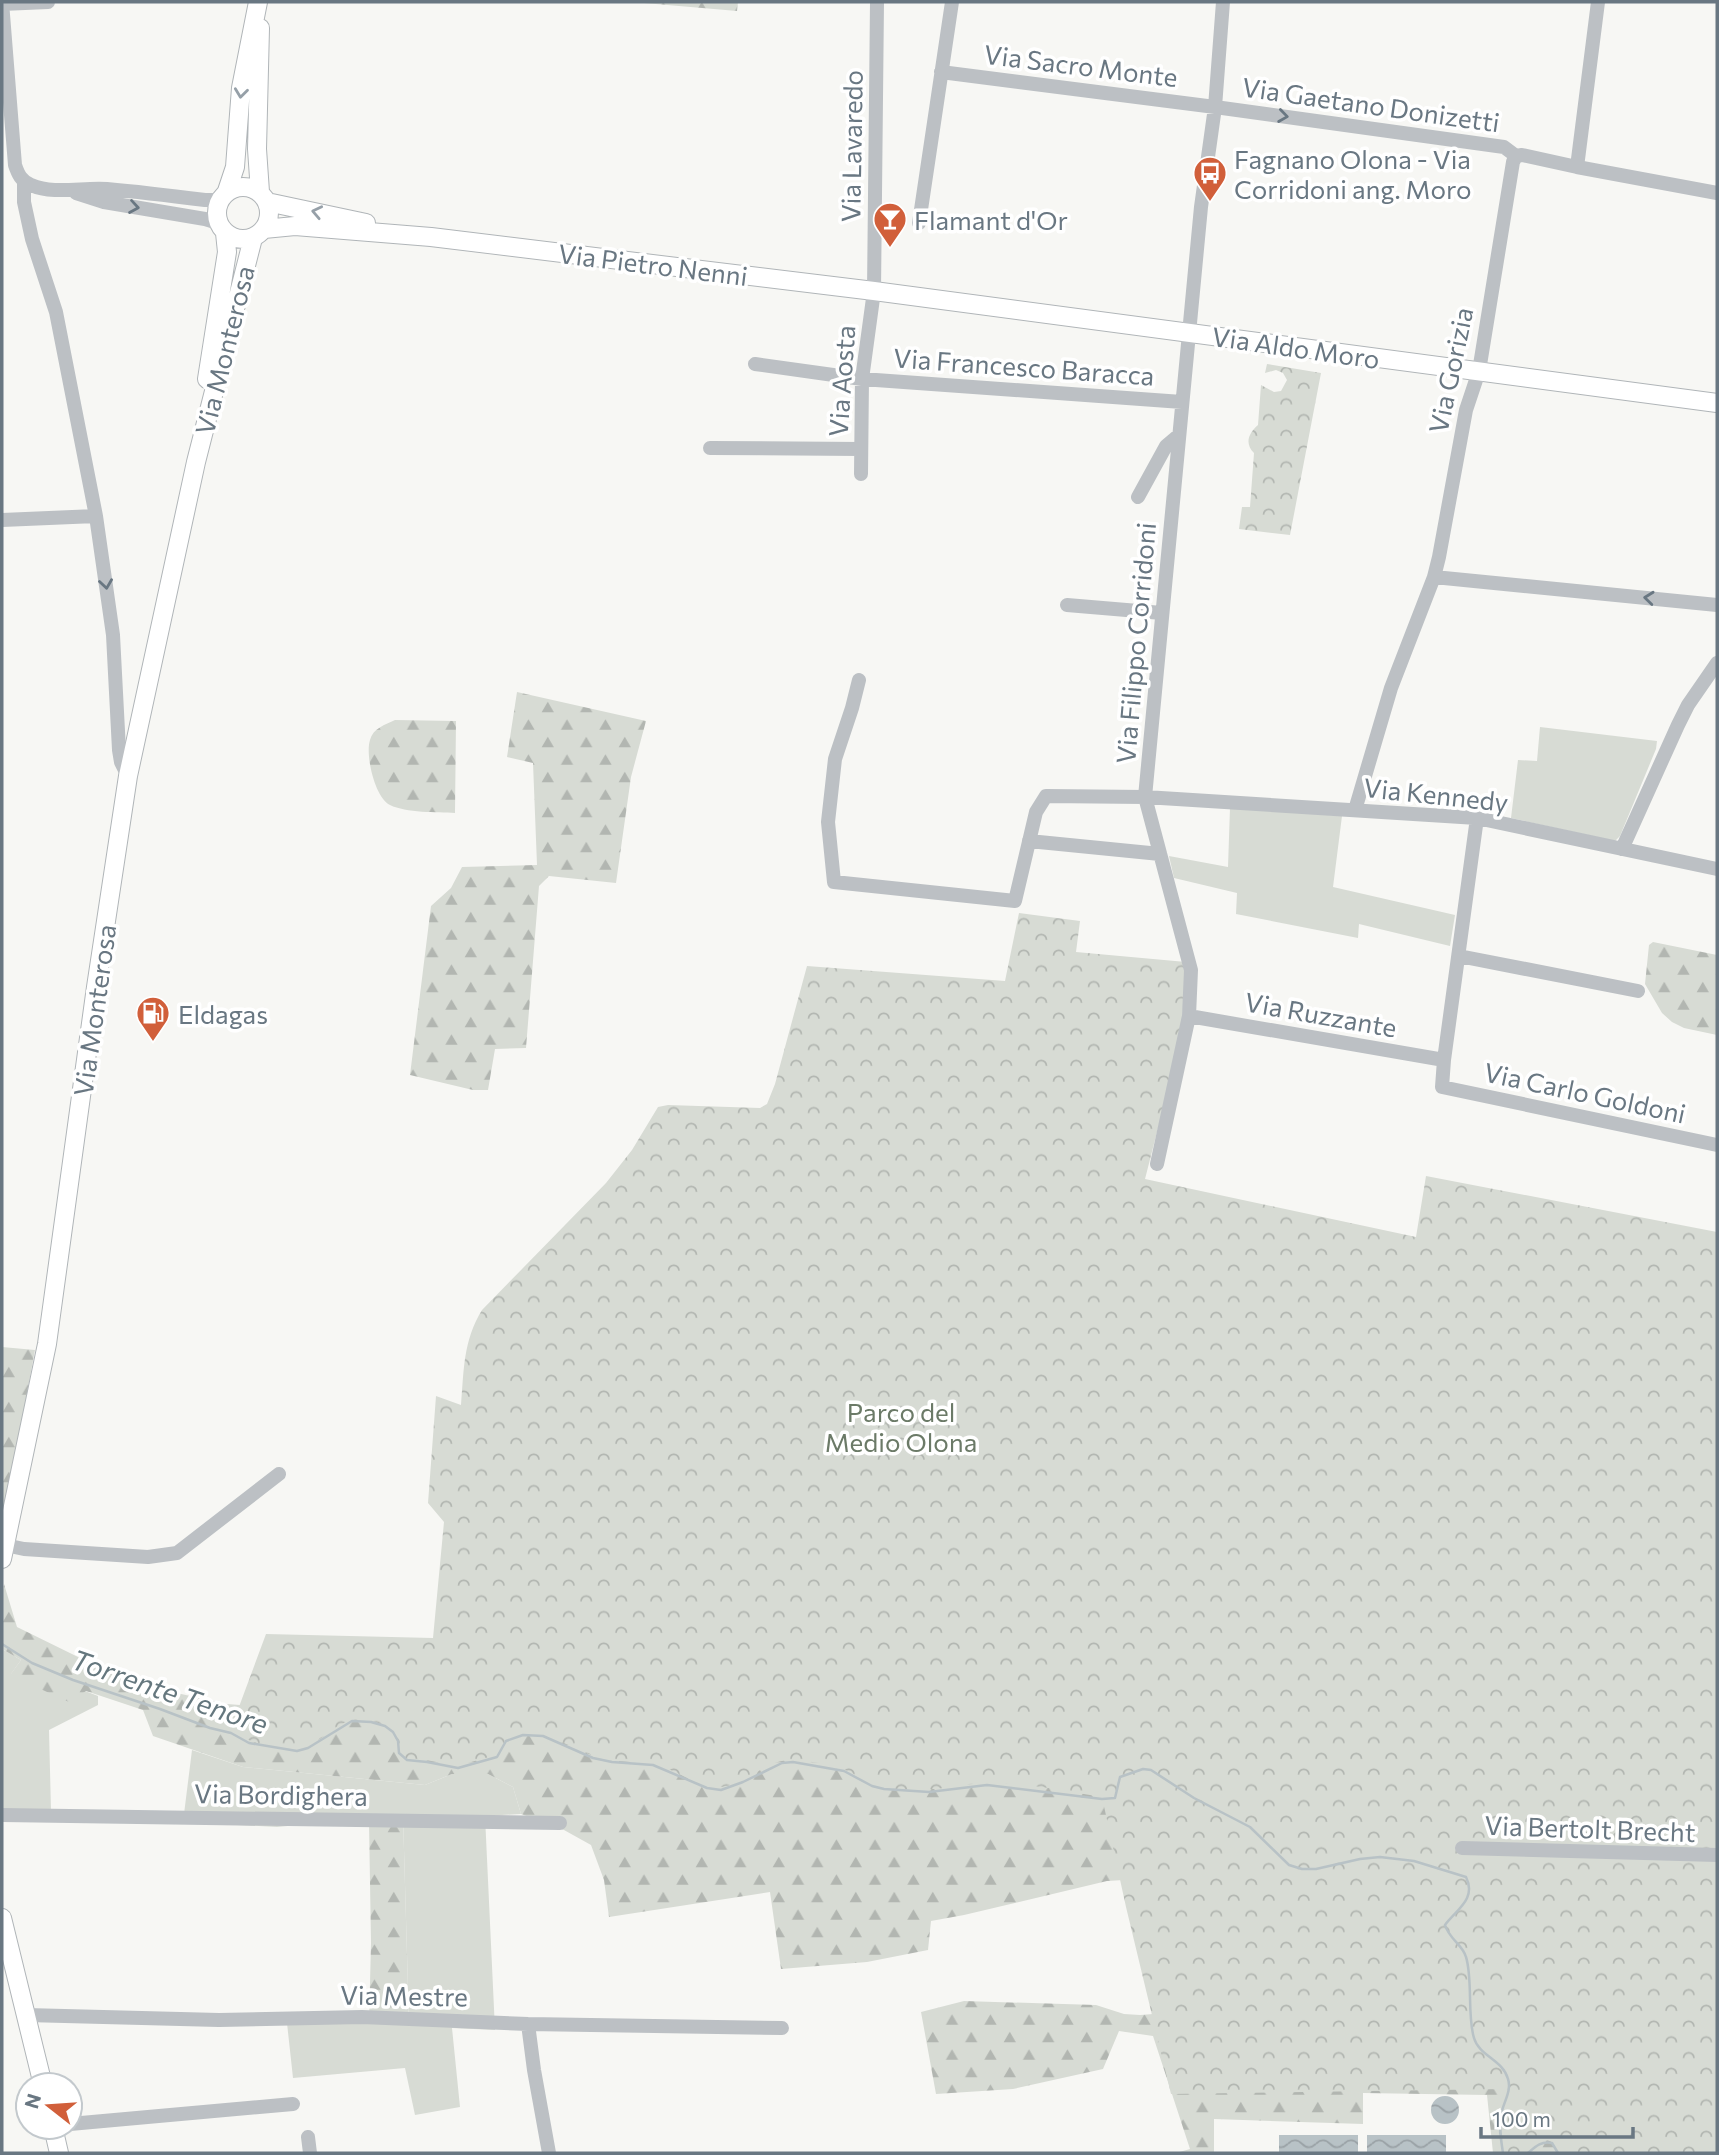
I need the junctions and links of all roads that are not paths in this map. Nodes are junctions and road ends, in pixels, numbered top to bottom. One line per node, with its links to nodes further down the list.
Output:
1 (48, 2): 7 (street)
2 (259, 2): 15 (main road, one-way to 15); 16 (main road)
3 (877, 2): 21 (street, Via Lavaredo)
4 (952, 2): 8 (street)
5 (1223, 2): 9 (street, Via Filippo Corridoni)
6 (1598, 2): 11 (street)
7 (2, 3): 12 (street)
8 (941, 72): 9 (street, Via Sacro Monte); 17 (street)
9 (1216, 107): 10 (street, Via Gaetano Donizetti, one-way to 10); 22 (street, Via Filippo Corridoni)
10 (1516, 156): 11 (street); 24 (street, Via Gorizia)
11 (1577, 167): 14 (street)
12 (24, 181): 13 (street); 34 (street)
13 (68, 190): 15 (street); 18 (street, one-way to 18)
14 (1717, 193)
15 (223, 196): 16 (main road); 18 (main road)
16 (263, 197): 19 (main road); 20 (main road, Via Pietro Nenni, one-way to 16)
17 (919, 223)
18 (222, 228): 19 (main road); 31 (main road, Via Monterosa)
19 (258, 233): 20 (main road, Via Pietro Nenni); 31 (main road, Via Monterosa)
20 (431, 237): 21 (main road, Via Pietro Nenni)
21 (874, 291): 22 (main road, Via Aldo Moro); 25 (street, Via Aosta)
22 (1190, 333): 24 (main road, Via Aldo Moro); 26 (street, Via Filippo Corridoni)
23 (755, 364): 25 (street, Via Francesco Baracca)
24 (1479, 372): 27 (main road, Via Aldo Moro); 36 (street, Via Gorizia)
25 (862, 379): 26 (street, Via Francesco Baracca); 30 (street, Via Aosta)
26 (1182, 402): 28 (street, Via Filippo Corridoni)
27 (1717, 403)
28 (1179, 435): 33 (street, Via Filippo Corridoni); 39 (street, Via Filippo Corridoni)
29 (710, 448): 30 (street)
30 (861, 449): 32 (street, Via Aosta)
31 (196, 462): 42 (main road, Via Monterosa)
32 (861, 474)
33 (1138, 497)
34 (96, 516): 35 (street); 42 (street, one-way to 42)
35 (2, 520)
36 (1434, 577): 38 (street, one-way to 36); 44 (street, Via Gorizia)
37 (1066, 605): 39 (street)
38 (1717, 605)
39 (1162, 612): 43 (street, Via Filippo Corridoni)
40 (1717, 663): 47 (street)
41 (859, 680): 46 (street)
42 (128, 776): 57 (main road, Via Monterosa)
43 (1145, 797): 44 (street, Via Kennedy); 46 (street, Via Kennedy); 48 (street, Via Filippo Corridoni)
44 (1355, 810): 45 (street, Via Kennedy)
45 (1477, 818): 47 (street, Via Kennedy); 50 (street)
46 (1029, 841): 48 (street)
47 (1622, 849): 49 (street, Via Kennedy)
48 (1160, 853): 52 (street, Via Filippo Corridoni)
49 (1717, 869)
50 (1459, 956): 51 (street); 53 (street)
51 (1638, 991)
52 (1189, 1016): 53 (street, Via Ruzzante); 55 (street, Via Filippo Corridoni)
53 (1444, 1060): 54 (street, Via Carlo Goldoni)
54 (1717, 1145)
55 (1157, 1164)
56 (279, 1474): 57 (street)
57 (3, 1552)
58 (2, 1815): 59 (street, Via Bordighera)
59 (560, 1823)
60 (1462, 1849): 61 (street, Via Bertolt Brecht)
61 (1717, 1855)
62 (2, 1918): 63 (main road)
63 (26, 2015): 64 (street, Via Mestre); 66 (main road)
64 (528, 2024): 65 (street, Via Mestre); 71 (street)
65 (782, 2028)
66 (40, 2071)
67 (293, 2104): 68 (street)
68 (84, 2123)
69 (308, 2137): 70 (street)
70 (310, 2153)
71 (549, 2153)

